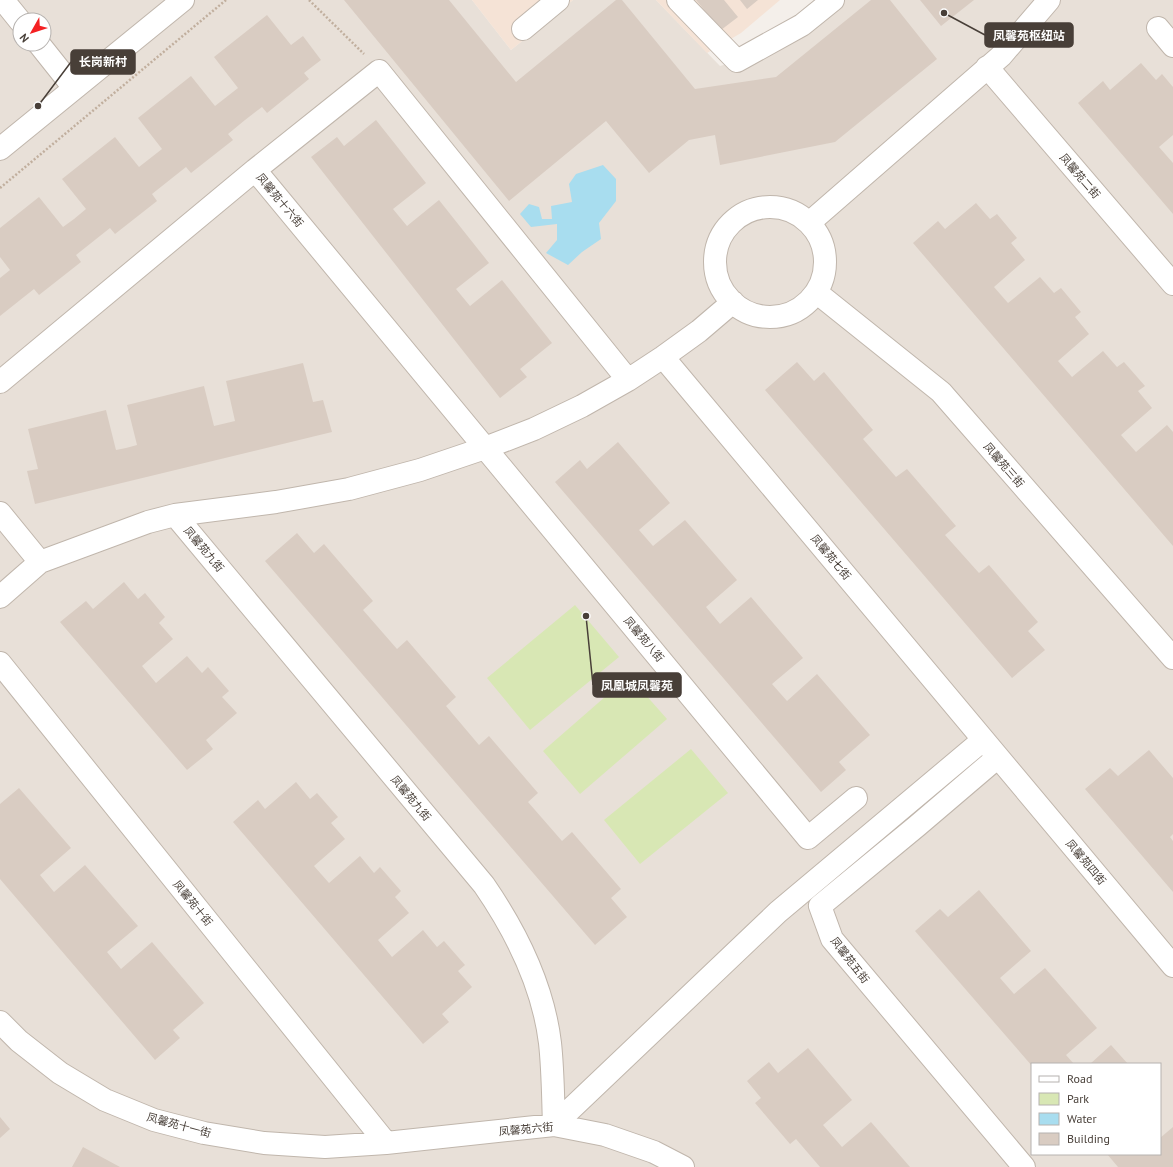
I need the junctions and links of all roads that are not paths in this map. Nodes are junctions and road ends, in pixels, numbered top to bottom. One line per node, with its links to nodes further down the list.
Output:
1 (3, 0): 7 (street)
2 (183, 0): 13 (street)
3 (558, 0): 9 (street)
4 (678, 0): 5 (street)
5 (833, 0)
6 (1050, 0): 12 (street)
7 (13, 12)
8 (1158, 28): 10 (street)
9 (523, 29)
10 (1173, 46)
11 (45, 52): 13 (street)
12 (987, 67): 16 (street); 17 (street, 凤馨苑二街)
13 (74, 88): 14 (street)
14 (0, 149)
15 (255, 170): 21 (street); 22 (street, 凤馨苑十六街); 23 (street, 凤馨苑十六街)
16 (809, 223): 18 (street); 19 (street)
17 (1173, 284)
18 (816, 292): 19 (street); 28 (street, 凤馨苑三街)
19 (733, 302): 20 (street)
20 (663, 357): 21 (street); 30 (street, 凤馨苑七街)
21 (628, 380): 23 (street)
22 (0, 382)
23 (486, 448): 25 (street); 32 (street, 凤馨苑八街)
24 (0, 513): 26 (street)
25 (175, 515): 26 (street); 35 (street, 凤馨苑九街)
26 (40, 562): 27 (street)
27 (0, 597)
28 (1173, 658)
29 (0, 663): 36 (street, 凤馨苑十街)
30 (983, 740): 31 (street, 凤馨苑七街); 35 (street)
31 (998, 757): 33 (street, 凤馨苑四街); 38 (street, 凤馨苑五街)
32 (856, 798)
33 (1173, 966)
34 (0, 1022): 36 (street, 凤馨苑十一街)
35 (554, 1125): 36 (street, 凤馨苑六街); 37 (street, 凤馨苑六街)
36 (386, 1143)
37 (682, 1167)
38 (1024, 1167)

